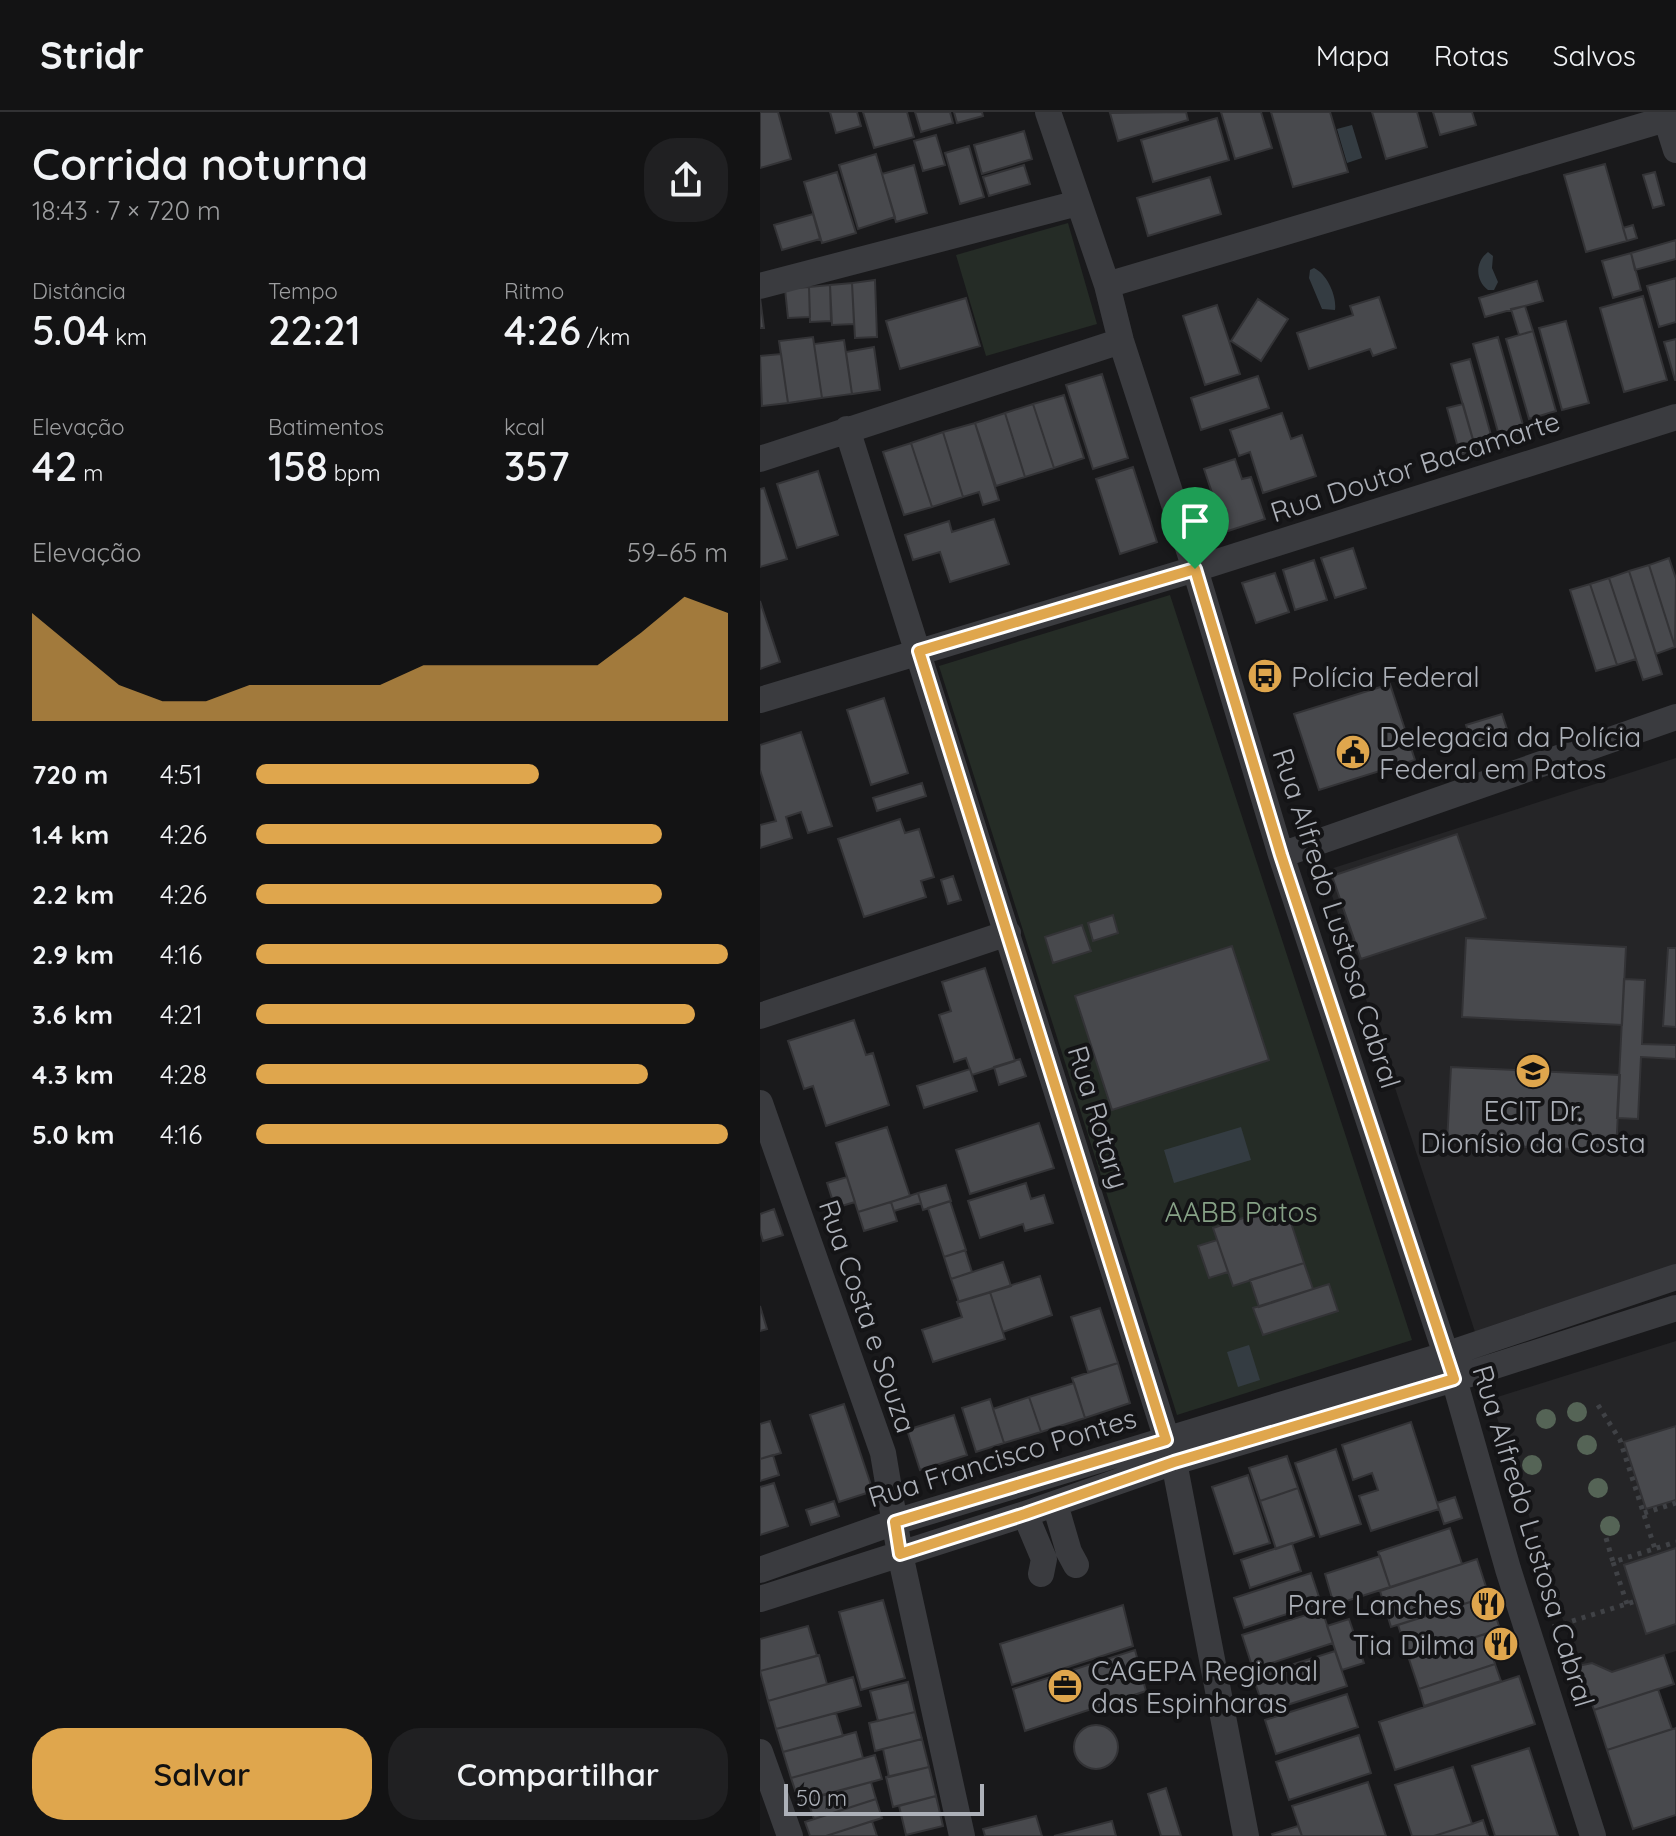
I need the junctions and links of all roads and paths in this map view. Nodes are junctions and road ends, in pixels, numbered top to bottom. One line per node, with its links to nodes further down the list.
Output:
1 (1048, 112): 4 (street, Rua Alfredo Lustosa Cabral)
2 (1669, 116): 3 (street); 5 (street)
3 (1676, 150)
4 (1078, 203): 5 (street, Rua Alfredo Lustosa Cabral); 6 (street)
5 (1107, 285): 7 (street, Rua Alfredo Lustosa Cabral)
6 (760, 286)
7 (1121, 341): 9 (street); 11 (street, Rua Alfredo Lustosa Cabral)
8 (1676, 417): 11 (street, Rua Doutor Bacamarte)
9 (847, 429): 10 (street); 12 (street, Rua Rotary)
10 (760, 459)
11 (1195, 569): 12 (street, Rua Doutor Bacamarte); 15 (street, Rua Alfredo Lustosa Cabral)
12 (919, 651): 13 (street, Rua Doutor Bacamarte); 16 (street, Rua Rotary)
13 (760, 700)
14 (1676, 717): 15 (street)
15 (1281, 855): 21 (street, Rua Alfredo Lustosa Cabral)
16 (1008, 933): 17 (street); 23 (street, Rua Rotary)
17 (760, 1016)
18 (760, 1103): 28 (street, Rua Costa e Souza)
19 (1676, 1277): 21 (street, Rua Francisco Pontes)
20 (1676, 1308): 21 (street, Rua Francisco Pontes)
21 (1449, 1367): 23 (street, Rua Francisco Pontes); 40 (street, Rua Alfredo Lustosa Cabral)
22 (1598, 1405): 26 (path)
23 (1170, 1451): 25 (street, Rua Francisco Pontes); 28 (street, Rua Francisco Pontes); 44 (street, Rua Rotary)
24 (1676, 1503): 26 (path)
25 (1055, 1504): 27 (street, Rua Francisco Pontes); 34 (street)
26 (1644, 1513): 31 (path)
27 (1025, 1514): 32 (street, Rua Francisco Pontes); 36 (street)
28 (895, 1522): 32 (street, Rua Costa e Souza); 35 (street, Rua Francisco Pontes)
29 (1606, 1538): 33 (path)
30 (1676, 1542): 31 (path)
31 (1655, 1549): 33 (path)
32 (900, 1554): 37 (street, Rua Francisco Pontes); 43 (street, Rua Costa e Souza)
33 (1613, 1562): 39 (path)
34 (1076, 1565)
35 (760, 1570)
36 (1041, 1574)
37 (760, 1599)
38 (1636, 1601): 39 (path)
39 (1627, 1604): 40 (path)
40 (1529, 1635): 45 (street, Rua Alfredo Lustosa Cabral)
41 (760, 1752): 42 (street)
42 (790, 1836)
43 (962, 1836)
44 (1246, 1836)
45 (1593, 1836)

